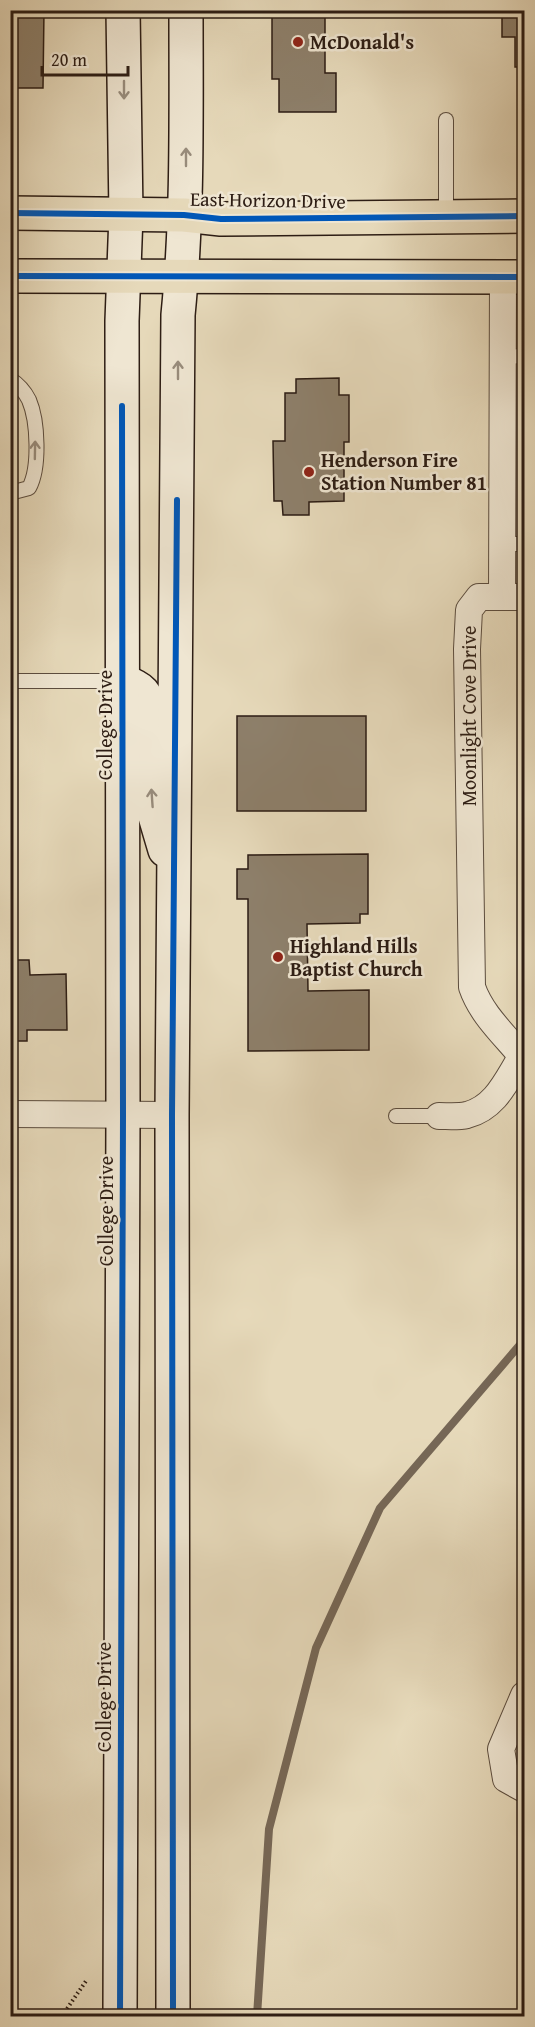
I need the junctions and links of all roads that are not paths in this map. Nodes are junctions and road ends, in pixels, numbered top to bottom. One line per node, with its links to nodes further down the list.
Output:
1 (123, 10): 5 (main road, College Drive, one-way to 5)
2 (186, 10): 6 (main road, one-way to 2)
3 (446, 120): 8 (lane)
4 (10, 213): 5 (main road, East Horizon Drive)
5 (126, 215): 6 (main road, East Horizon Drive); 10 (main road, College Drive)
6 (184, 215): 8 (main road, East Horizon Drive); 11 (main road)
7 (525, 216): 8 (main road, East Horizon Drive)
8 (446, 217)
9 (10, 276): 10 (main road)
10 (124, 276): 11 (main road); 19 (main road, College Drive)
11 (182, 276): 12 (main road); 20 (main road, one-way to 11)
12 (514, 277): 13 (street, Moonlight Cove Drive)
13 (514, 356): 16 (street, Moonlight Cove Drive)
14 (10, 379): 15 (lane, one-way to 14)
15 (10, 493)
16 (513, 544): 17 (street, Moonlight Cove Drive)
17 (513, 597): 21 (street, Moonlight Cove Drive)
18 (10, 681): 19 (lane)
19 (122, 681): 20 (main road, one-way to 19); 24 (main road, College Drive)
20 (175, 874): 23 (main road)
21 (524, 1056): 26 (street)
22 (10, 1114): 24 (street)
23 (172, 1115): 24 (street); 30 (main road)
24 (123, 1116): 29 (main road, College Drive)
25 (396, 1116): 26 (lane)
26 (438, 1116)
27 (525, 1695): 28 (street)
28 (515, 1784)
29 (120, 2016)
30 (173, 2016)

